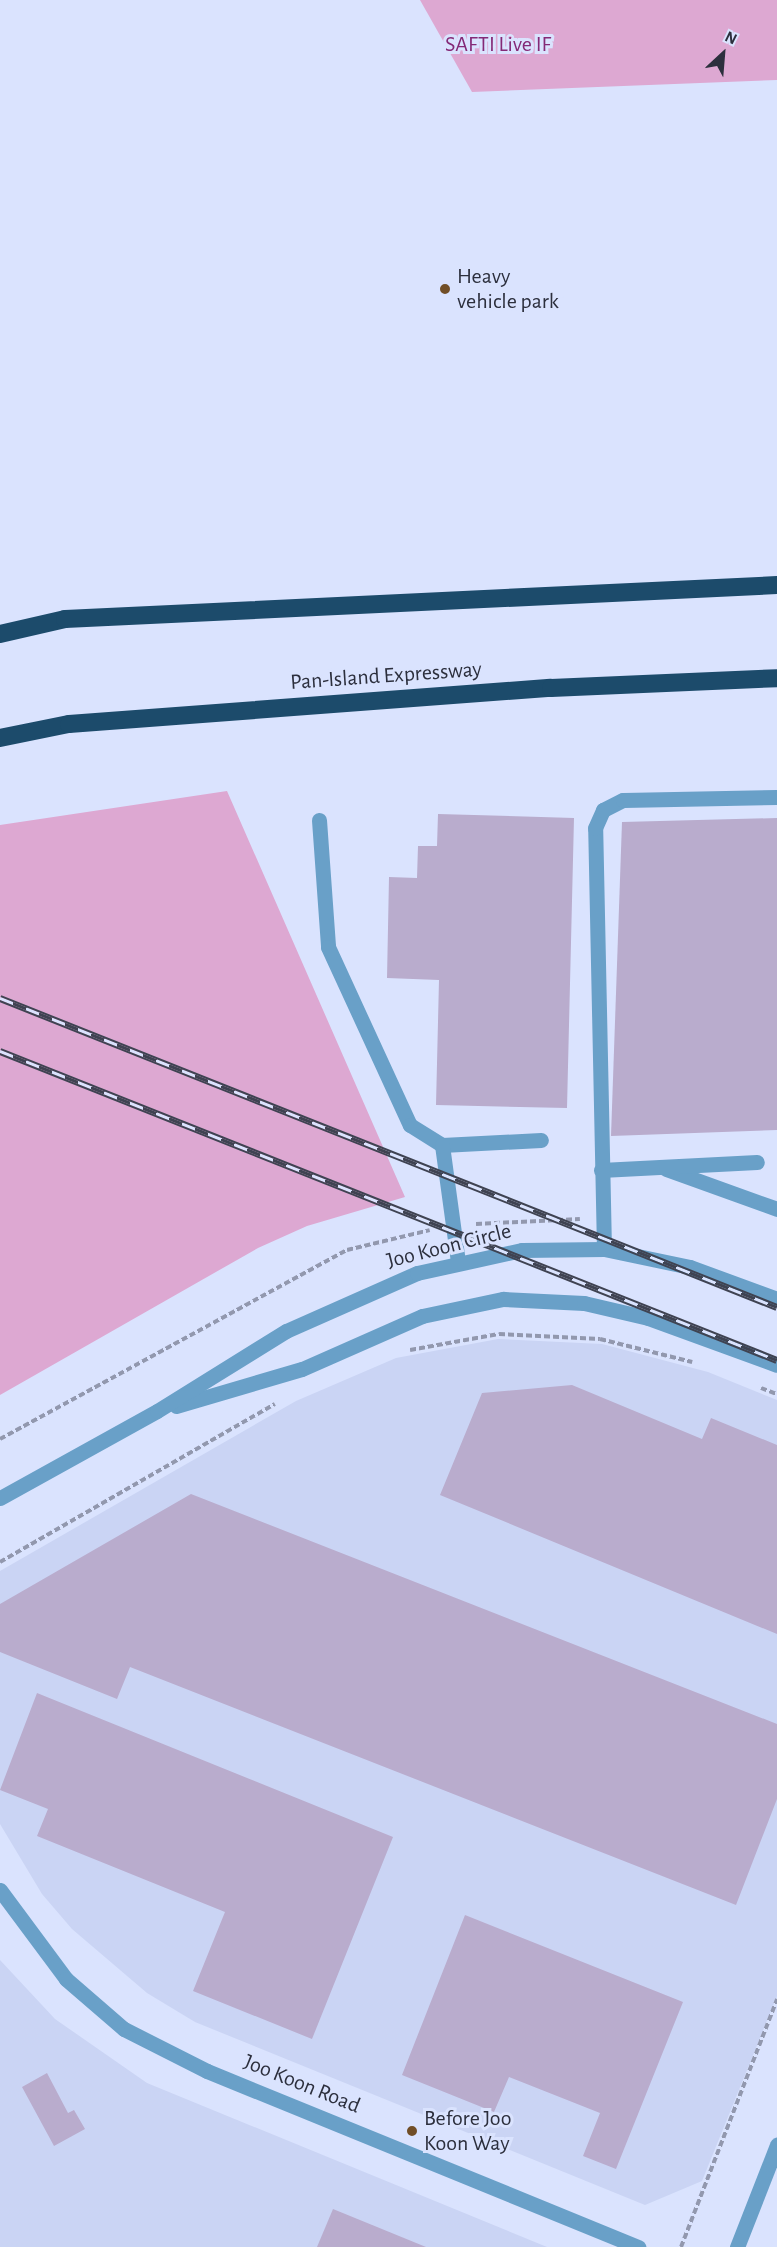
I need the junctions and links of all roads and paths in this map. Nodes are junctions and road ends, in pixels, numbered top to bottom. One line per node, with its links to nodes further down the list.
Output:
1 (777, 585): 2 (highway)
2 (0, 634)
3 (777, 678): 4 (highway, Pan-Island Expressway)
4 (0, 738)
5 (777, 797): 11 (street)
6 (319, 820): 8 (street)
7 (541, 1140): 8 (street)
8 (442, 1145): 14 (street)
9 (757, 1162): 10 (street)
10 (661, 1167): 11 (street); 12 (street)
11 (601, 1170): 13 (street)
12 (777, 1209)
13 (604, 1249): 14 (street, Joo Koon Circle); 15 (street, Joo Koon Circle)
14 (458, 1262): 22 (street, Joo Koon Circle)
15 (777, 1299)
16 (406, 1351): 17 (path)
17 (700, 1364)
18 (777, 1365): 22 (street, Joo Koon Circle)
19 (755, 1385): 20 (path)
20 (777, 1394)
21 (284, 1399): 24 (path)
22 (158, 1411): 23 (street, Joo Koon Circle)
23 (0, 1498)
24 (0, 1562)
25 (0, 1890): 28 (street, Joo Koon Road)
26 (777, 1999): 29 (path)
27 (777, 2145): 30 (street)
28 (639, 2247)
29 (681, 2247)
30 (737, 2247)

